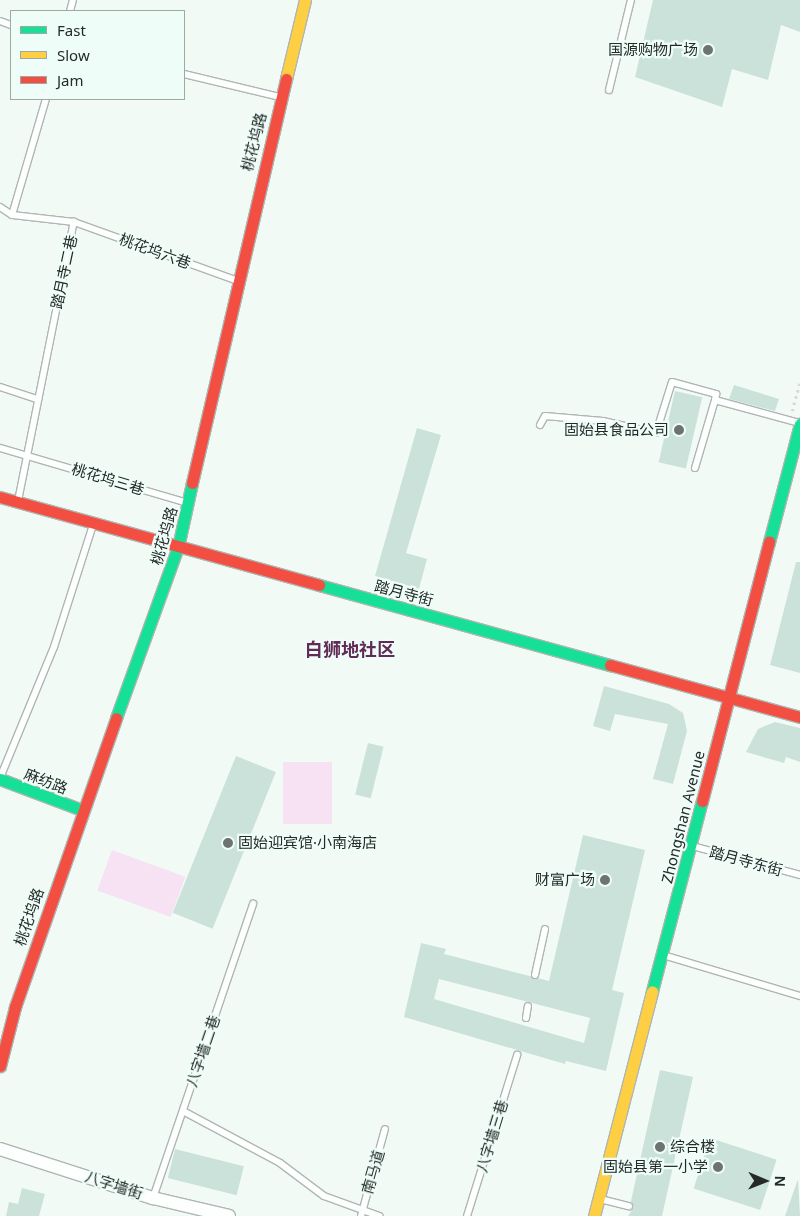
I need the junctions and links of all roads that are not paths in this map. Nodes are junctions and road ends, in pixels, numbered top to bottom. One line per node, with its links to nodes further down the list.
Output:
1 (306, 0): 5 (street, 桃花坞路)
2 (631, 0): 4 (lane)
3 (185, 74): 5 (lane)
4 (609, 90)
5 (281, 97): 10 (street, 桃花坞路)
6 (46, 100): 8 (lane)
7 (0, 207): 8 (lane)
8 (12, 215): 9 (lane, 踏月寺二巷)
9 (74, 222): 10 (lane, 桃花坞六巷); 12 (lane, 踏月寺二巷)
10 (236, 281): 21 (street, 桃花坞路)
11 (0, 387): 12 (lane)
12 (38, 398): 17 (lane, 踏月寺二巷)
13 (715, 400): 14 (lane); 15 (lane); 18 (lane)
14 (796, 422): 24 (street, Zhongshan Avenue)
15 (540, 425)
16 (0, 448): 17 (lane, 桃花坞三巷)
17 (28, 454): 20 (lane, 踏月寺二巷); 21 (lane, 桃花坞三巷)
18 (695, 468)
19 (0, 497): 20 (street, 踏月寺街)
20 (18, 502): 22 (street, 踏月寺街)
21 (188, 503): 23 (street, 桃花坞路)
22 (94, 524): 23 (street, 踏月寺街); 26 (lane)
23 (178, 547): 24 (street, 踏月寺街); 27 (street, 桃花坞路)
24 (728, 698): 25 (street, 踏月寺街); 28 (street, Zhongshan Avenue)
25 (800, 717)
26 (0, 778): 27 (street, 麻纺路)
27 (82, 810): 38 (street, 桃花坞路)
28 (692, 846): 29 (lane, 踏月寺东街); 32 (street, Zhongshan Avenue)
29 (800, 876)
30 (253, 904): 39 (lane, 八字墙二巷)
31 (545, 929): 33 (lane)
32 (662, 954): 34 (lane); 43 (street, Zhongshan Avenue)
33 (535, 975)
34 (800, 996)
35 (528, 1006): 36 (lane)
36 (526, 1018)
37 (518, 1056): 49 (lane, 八字墙三巷)
38 (0, 1066)
39 (183, 1111): 42 (lane, 八字墙二巷); 46 (lane)
40 (386, 1129): 46 (lane, 南马道)
41 (0, 1149): 42 (street, 八字墙街)
42 (152, 1198): 45 (street, 八字墙街)
43 (599, 1198): 44 (lane); 50 (street, Zhongshan Avenue)
44 (628, 1206)
45 (196, 1212): 47 (street, 八字墙街)
46 (362, 1213): 48 (lane)
47 (229, 1216)
48 (379, 1216)
49 (468, 1216)
50 (594, 1216)

